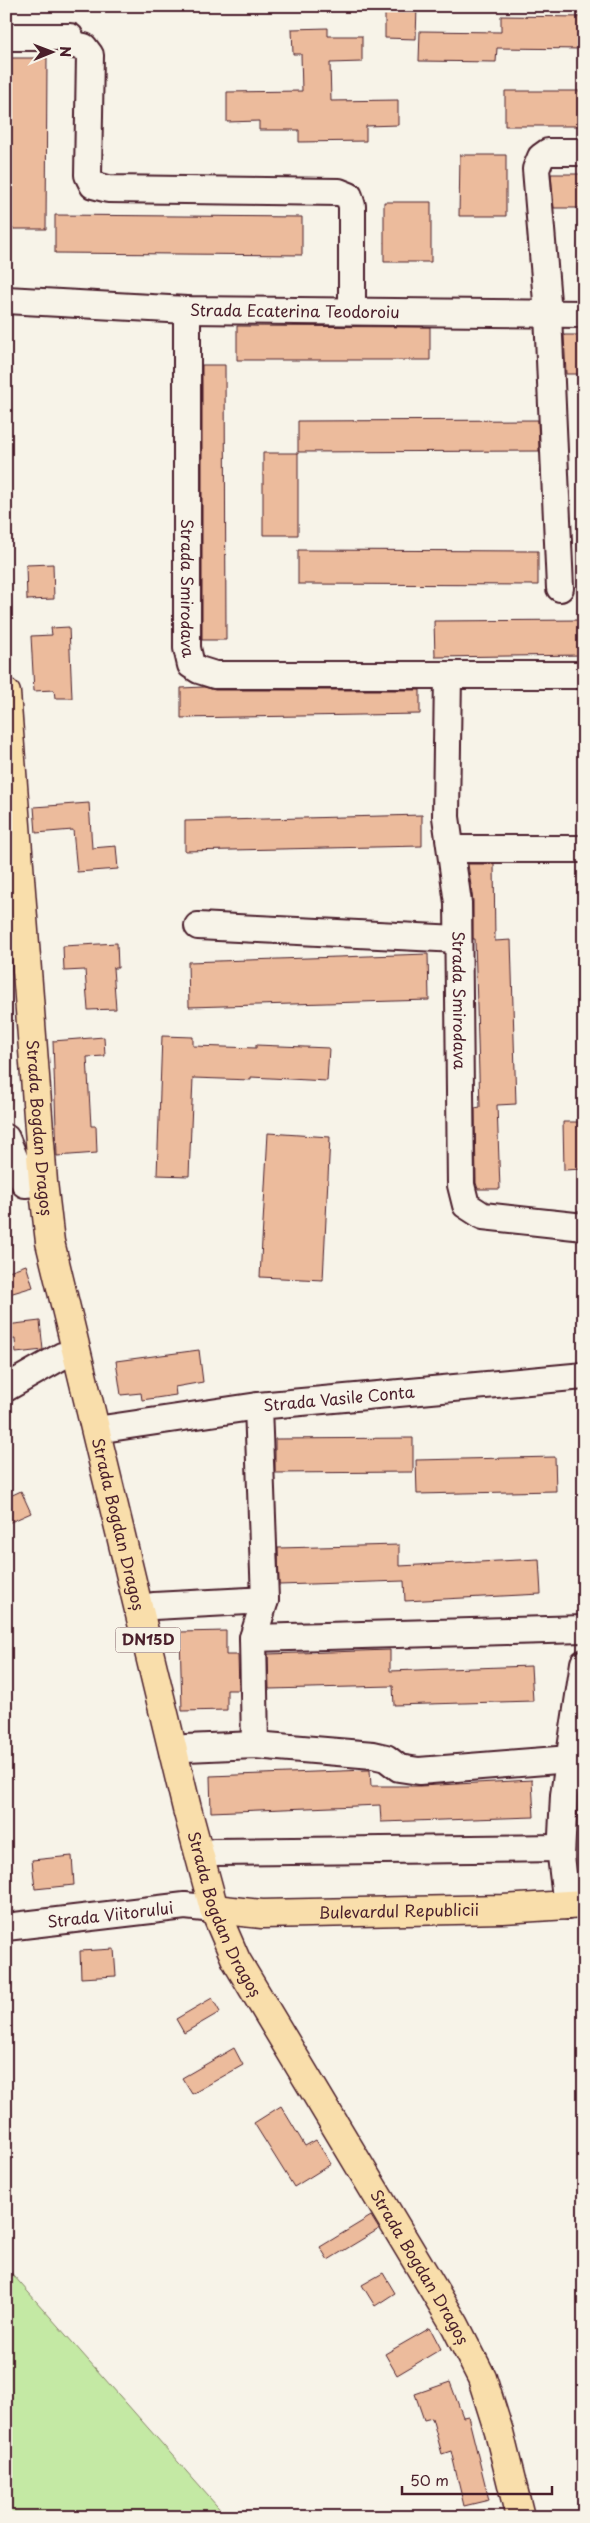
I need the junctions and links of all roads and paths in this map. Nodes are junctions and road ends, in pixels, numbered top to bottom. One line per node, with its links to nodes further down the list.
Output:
1 (6, 37): 5 (street)
2 (584, 152): 6 (street)
3 (6, 300): 4 (street, Strada Ecaterina Teodoroiu)
4 (187, 310): 5 (street, Strada Ecaterina Teodoroiu); 9 (street, Strada Smirodava)
5 (352, 311): 6 (street, Strada Ecaterina Teodoroiu)
6 (548, 314): 7 (street, Strada Ecaterina Teodoroiu); 8 (street)
7 (584, 314)
8 (560, 588)
9 (448, 675): 10 (street, Strada Smirodava); 12 (street, Strada Smirodava)
10 (584, 675)
11 (6, 693): 17 (main road, Strada Bogdan Dragoș / DN15D)
12 (451, 849): 13 (street); 15 (street, Strada Smirodava)
13 (584, 850)
14 (198, 926): 15 (street)
15 (458, 939): 18 (street, Strada Smirodava)
16 (6, 1138): 17 (street)
17 (43, 1182): 19 (main road, Strada Bogdan Dragoș / DN15D)
18 (584, 1227)
19 (77, 1353): 21 (street); 23 (main road, Strada Bogdan Dragoș / DN15D)
20 (584, 1376): 22 (street, Strada Vasile Conta)
21 (6, 1388)
22 (258, 1406): 23 (street, Strada Vasile Conta); 24 (street)
23 (96, 1430): 25 (main road, Strada Bogdan Dragoș / DN15D)
24 (265, 1600): 25 (street); 27 (street)
25 (140, 1609): 31 (main road, Strada Bogdan Dragoș / DN15D)
26 (584, 1629): 27 (street)
27 (253, 1638): 30 (street)
28 (584, 1662): 29 (street)
29 (576, 1742): 30 (street); 32 (street)
30 (255, 1745): 31 (street)
31 (173, 1752): 33 (main road, Strada Bogdan Dragoș / DN15D)
32 (561, 1848): 33 (street); 34 (street)
33 (200, 1855): 35 (main road, Strada Bogdan Dragoș / DN15D)
34 (575, 1905): 35 (main road, Bulevardul Republicii)
35 (214, 1910): 36 (street, Strada Viitorului); 37 (main road, Strada Bogdan Dragoș / DN15D)
36 (6, 1927)
37 (520, 2517)

